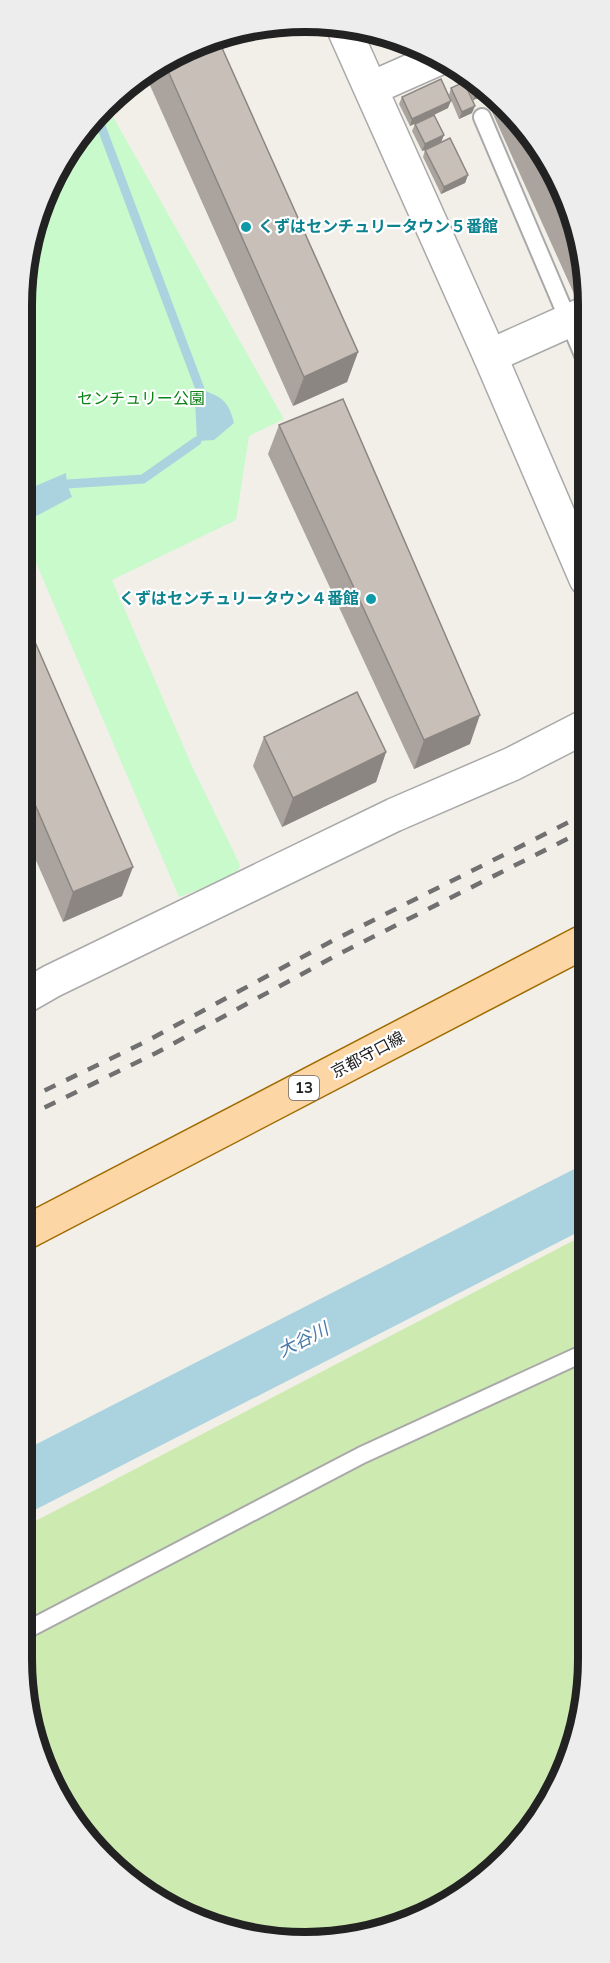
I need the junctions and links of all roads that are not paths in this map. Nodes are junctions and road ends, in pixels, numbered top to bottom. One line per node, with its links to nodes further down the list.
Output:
1 (347, 35): 3 (street)
2 (430, 62): 3 (street)
3 (372, 88): 6 (street)
4 (482, 117): 5 (lane)
5 (578, 317): 6 (street)
6 (490, 356): 7 (street)
7 (578, 560)
8 (578, 730): 10 (street)
9 (578, 945): 11 (main road, 京都守口線 / 13)
10 (32, 993)
11 (32, 1228)
12 (578, 1356): 13 (lane)
13 (32, 1627)

